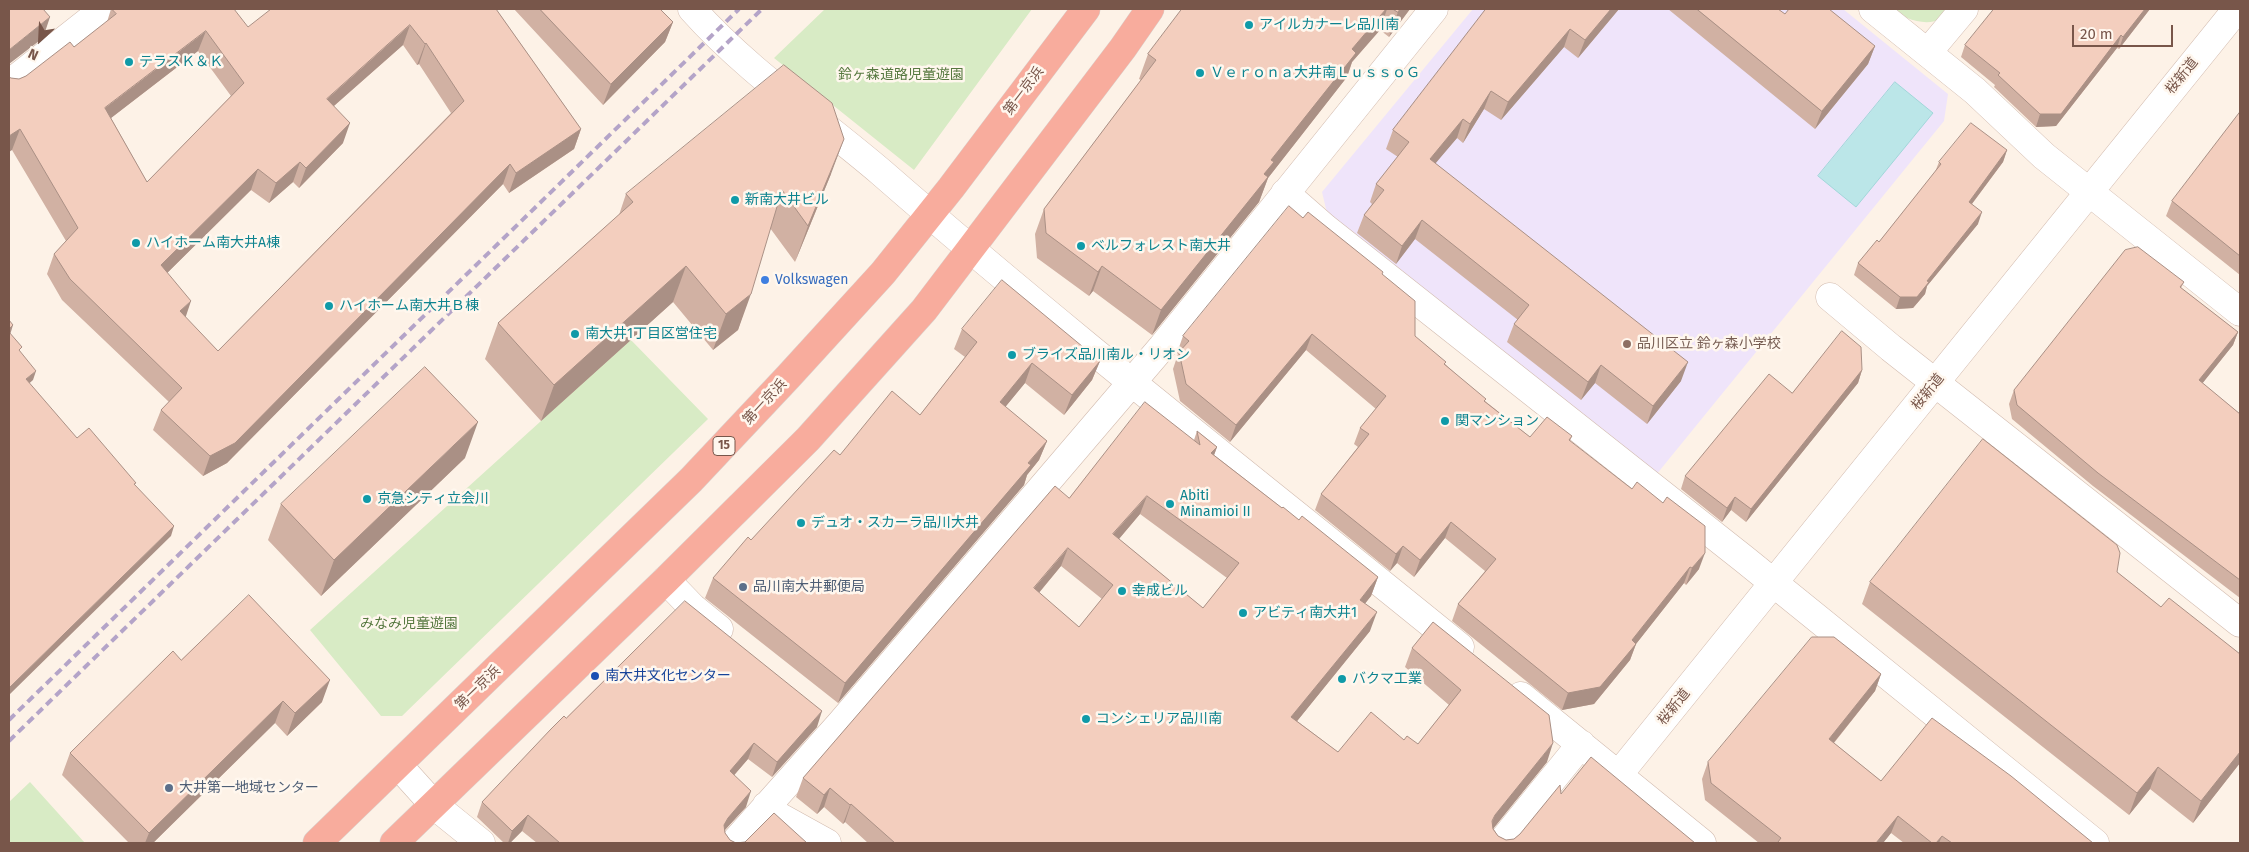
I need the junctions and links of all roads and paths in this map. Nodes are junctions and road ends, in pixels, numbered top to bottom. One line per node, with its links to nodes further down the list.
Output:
1 (104, 9): 10 (street)
2 (1086, 9): 13 (highway, 第一京浜 / 15)
3 (1150, 9): 14 (highway)
4 (1434, 9): 12 (street)
5 (1873, 9): 9 (street)
6 (1964, 9): 9 (street)
7 (2237, 9): 11 (street, 桜新道)
8 (695, 10): 13 (street)
9 (1928, 52): 11 (street)
10 (9, 84)
11 (2089, 191): 16 (street); 18 (street, 桜新道)
12 (1285, 192): 17 (street); 20 (street)
13 (930, 214): 14 (street); 28 (highway, 第一京浜 / 15)
14 (970, 250): 17 (street); 19 (highway)
15 (1830, 297): 18 (street)
16 (2240, 312)
17 (1131, 381): 23 (street); 26 (street)
18 (1936, 383): 20 (street, 桜新道); 21 (street)
19 (666, 580): 22 (street); 30 (highway)
20 (1774, 583): 29 (street, 桜新道); 39 (street)
21 (2240, 623)
22 (736, 643)
23 (1479, 662)
24 (1502, 681): 27 (street)
25 (818, 709): 26 (street)
26 (841, 723): 31 (street)
27 (1581, 744): 29 (street); 37 (street)
28 (398, 765): 30 (street); 32 (highway, 第一京浜 / 15)
29 (1619, 774): 38 (street)
30 (434, 804): 33 (highway); 34 (street)
31 (766, 806): 35 (street); 36 (street)
32 (317, 843)
33 (394, 843)
34 (481, 843)
35 (734, 843)
36 (827, 843)
37 (1501, 843)
38 (1702, 843)
39 (2095, 843)

